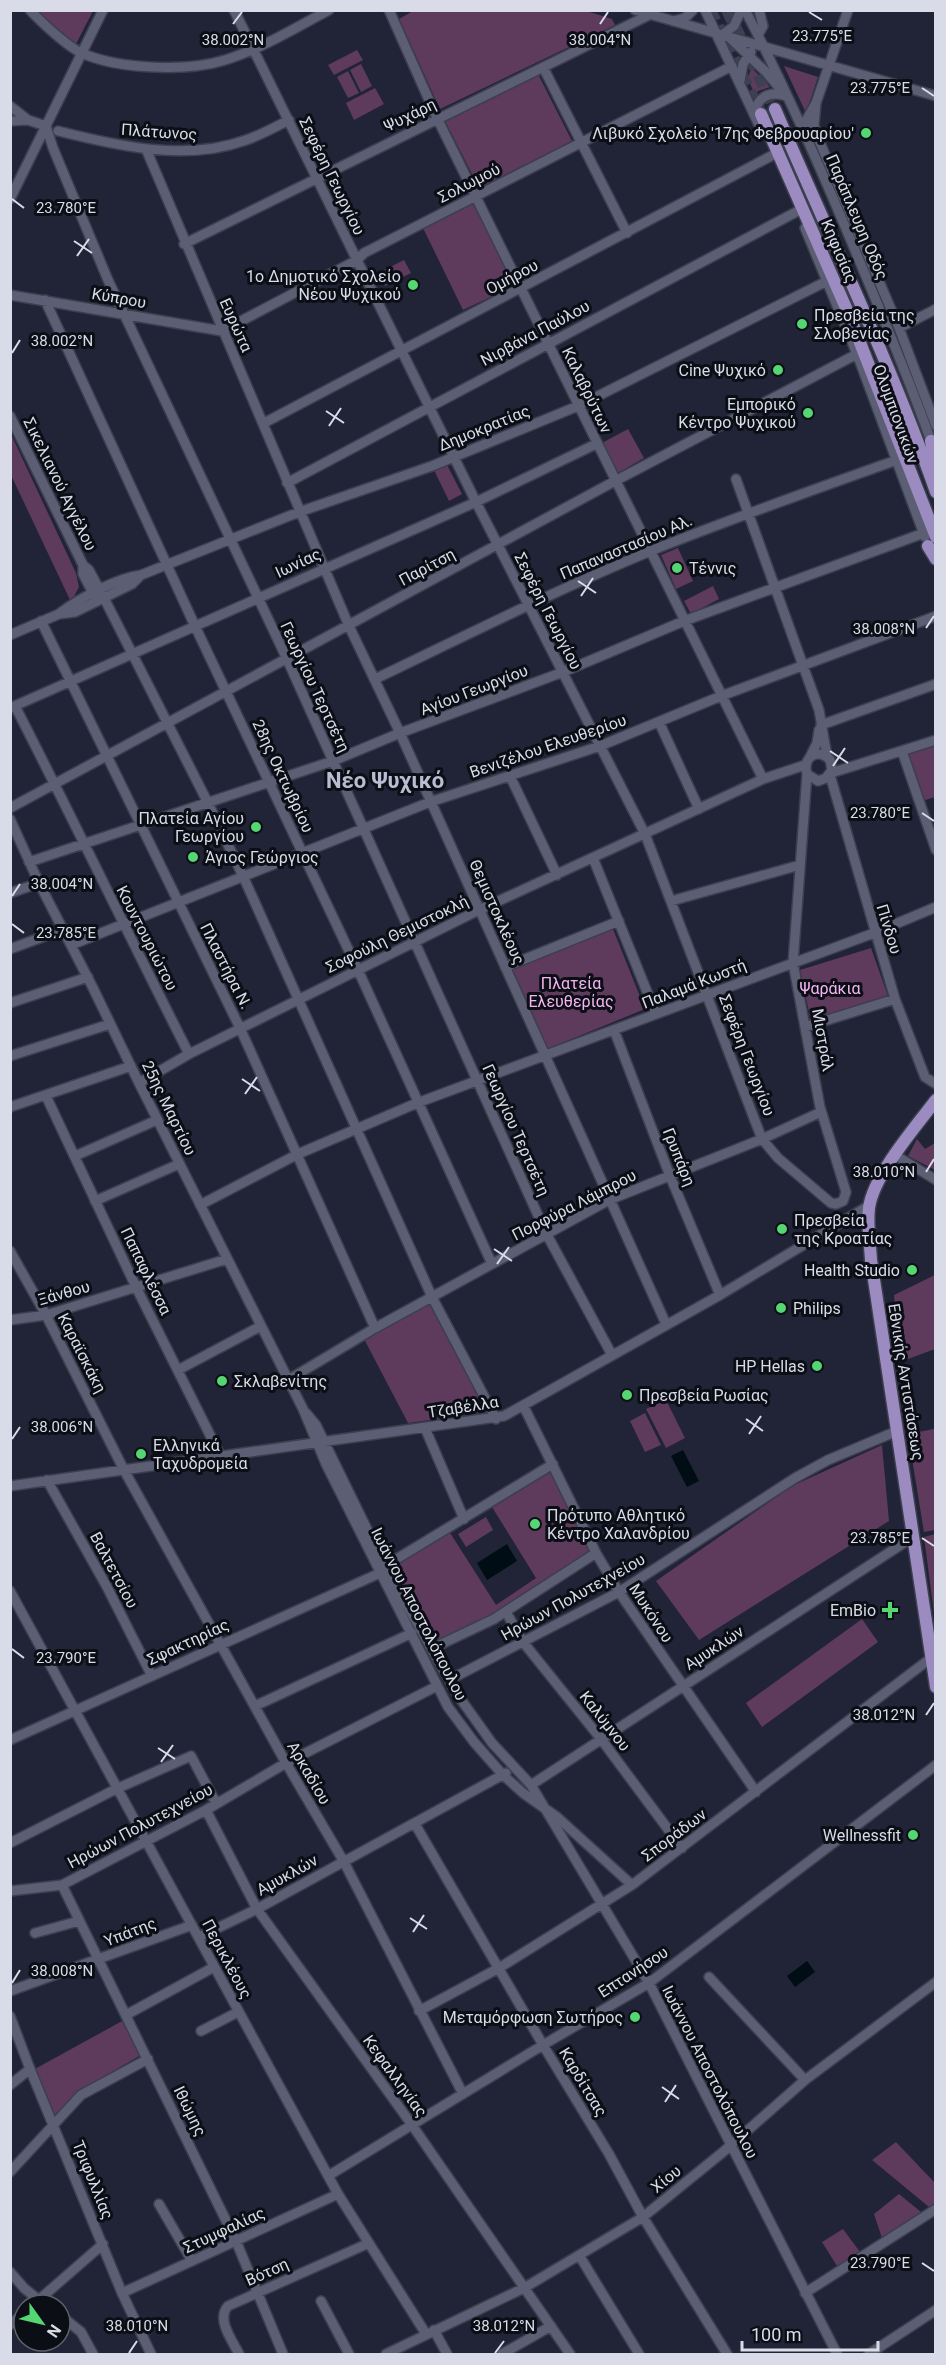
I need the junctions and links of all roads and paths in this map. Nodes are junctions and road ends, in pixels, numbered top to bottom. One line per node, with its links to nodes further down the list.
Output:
1 (30, 10): 18 (street)
2 (103, 10): 18 (street)
3 (234, 10): 17 (street, Σεφέρη Γεωργίου)
4 (329, 10): 17 (street)
5 (389, 10): 30 (street, Καλαβρύτων)
6 (635, 10): 12 (street)
7 (693, 10): 13 (street)
8 (705, 10): 15 (street, Ολυμπιονικών)
9 (743, 10): 14 (street, Παράπλευρη Οδός); 15 (street)
10 (759, 10): 14 (street)
11 (848, 10): 21 (street)
12 (649, 15): 13 (street); 22 (street, Ψυχάρη)
13 (670, 21): 15 (street)
14 (758, 35): 16 (street, Παράπλευρη Οδός)
15 (723, 36): 16 (street); 19 (street); 20 (street, Ολυμπιονικών)
16 (762, 47): 19 (street); 21 (street); 25 (street, Παράπλευρη Οδός)
17 (253, 49): 18 (street); 33 (street, Σεφέρη Γεωργίου)
18 (82, 54): 34 (street)
19 (748, 55): 23 (street); 25 (street)
20 (732, 66): 23 (street, Ολυμπιονικών); 37 (street, Σολωμού)
21 (828, 66): 24 (street); 26 (street)
22 (543, 67): 30 (street, Ψυχάρη); 37 (street)
23 (740, 83): 29 (street, Ολυμπιονικών)
24 (936, 96)
25 (788, 99): 29 (street); 36 (street, Παράπλευρη Οδός)
26 (816, 103): 36 (street); 53 (street)
27 (10, 106): 32 (street)
28 (775, 109): 71 (main road, Κηφισίας)
29 (759, 116): 39 (street, Ολυμπιονικών); 76 (main road, Κηφισίας)
30 (437, 118): 40 (street, Ψυχάρη); 41 (street, Καλαβρύτων)
31 (10, 120): 32 (street)
32 (28, 120): 34 (street)
33 (289, 120): 38 (street, Πλάτωνος); 40 (street, Σεφέρη Γεωργίου)
34 (46, 126): 42 (street); 52 (street, Γεωργίου Τερτσέτη)
35 (58, 131): 38 (street, Πλάτωνος)
36 (808, 141): 63 (street, Παράπλευρη Οδός)
37 (581, 142): 41 (street, Σολωμού); 44 (street)
38 (146, 149): 45 (street, Ευρώτα)
39 (773, 155): 43 (street, Ολυμπιονικών); 44 (street, Ομήρου)
40 (316, 177): 45 (street, Ψυχάρη); 46 (street, Σεφέρη Γεωργίου)
41 (475, 196): 46 (street, Σολωμού); 48 (street, Καλαβρύτων)
42 (10, 199)
43 (798, 211): 47 (street, Ολυμπιονικών); 55 (street, Νιρβάνα Παύλου)
44 (627, 233): 48 (street, Ομήρου)
45 (184, 244): 54 (street, Ευρώτα)
46 (357, 260): 54 (street, Σολωμού); 56 (street, Σεφέρη Γεωργίου)
47 (827, 281): 57 (street, Ολυμπιονικών); 59 (street, Δημοκρατίας)
48 (521, 289): 55 (street, Καλαβρύτων); 56 (street, Ομήρου)
49 (10, 295): 50 (street, Κύπρου)
50 (45, 300): 52 (street, Κύπρου); 80 (street, 28ης Οκτωβρίου)
51 (936, 309): 53 (street)
52 (124, 314): 54 (street, Κύπρου); 75 (street, Γεωργίου Τερτσέτη)
53 (899, 328): 62 (street)
54 (222, 331): 61 (street, Ευρώτα)
55 (547, 344): 58 (street, Νιρβάνα Παύλου); 59 (street, Καλαβρύτων)
56 (402, 353): 58 (street, Σεφέρη Γεωργίου); 61 (street, Ομήρου)
57 (857, 354): 66 (street, Ολυμπιονικών); 69 (street, Παρίτση)
58 (429, 406): 65 (street, Σεφέρη Γεωργίου); 70 (street, Νιρβάνα Παύλου)
59 (578, 406): 64 (street, Καλαβρύτων); 65 (street, Δημοκρατίας)
60 (10, 416): 84 (street, Σικελιανού Αγγέλου)
61 (264, 423): 70 (street, Ευρώτα)
62 (936, 426)
63 (931, 441): 67 (main road)
64 (596, 444): 69 (street, Καλαβρύτων); 72 (street, Ιωνίας)
65 (454, 457): 72 (street, Σεφέρη Γεωργίου); 73 (street, Δημοκρατίας)
66 (897, 460): 74 (street, Παπαναστασίου Αλ.); 76 (street, Ολυμπιονικών)
67 (936, 469)
68 (736, 479): 74 (street)
69 (615, 481): 77 (street, Παρίτση); 78 (street, Καλαβρύτων)
70 (287, 483): 73 (street, Ευρώτα)
71 (936, 492)
72 (476, 502): 77 (street, Σεφέρη Γεωργίου); 82 (street, Ιωνίας)
73 (299, 512): 75 (street, Δημοκρατίας); 82 (street, Θεμιστοκλέους)
74 (747, 513): 78 (street, Παπαναστασίου Αλ.); 83 (street)
75 (230, 539): 80 (street, Δημοκρατίας); 85 (street, Γεωργίου Τερτσέτη)
76 (929, 539): 79 (main road, Κηφισίας); 81 (street, Ολυμπιονικών); 83 (street, Αγίου Γεωργίου)
77 (498, 546): 86 (street, Σεφέρη Γεωργίου); 91 (street, Παρίτση)
78 (650, 552): 86 (street, Παπαναστασίου Αλ.); 89 (street, Καλαβρύτων)
79 (936, 559)
80 (166, 564): 84 (street, Δημοκρατίας); 90 (street, 28ης Οκτωβρίου)
81 (936, 567)
82 (323, 568): 85 (street, Ιωνίας); 91 (street, Θεμιστοκλέους)
83 (776, 589): 89 (street, Αγίου Γεωργίου); 95 (street)
84 (99, 596): 88 (street, Δημοκρατίας); 93 (street, Σικελιανού Αγγέλου)
85 (257, 598): 90 (street, Ιωνίας); 94 (street, Γεωργίου Τερτσέτη)
86 (528, 606): 96 (street, Σεφέρη Γεωργίου); 97 (street, Παπαναστασίου Αλ.)
87 (936, 616): 95 (street, Βενιζέλου Ελευθερίου)
88 (41, 621): 92 (street, Δημοκρατίας); 98 (street, Πλαστήρα Ν.)
89 (684, 621): 96 (street, Αγίου Γεωργίου); 101 (street, Καλαβρύτων)
90 (195, 626): 93 (street, Ιωνίας); 100 (street, 28ης Οκτωβρίου)
91 (349, 626): 94 (street, Παρίτση); 97 (street, Θεμιστοκλέους)
92 (10, 635)
93 (132, 655): 98 (street, Ιωνίας); 103 (street, Σικελιανού Αγγέλου)
94 (287, 659): 100 (street, Παρίτση); 112 (street, Γεωργίου Τερτσέτη)
95 (802, 666): 101 (street, Βενιζέλου Ελευθερίου); 105 (street)
96 (563, 672): 106 (street, Αγίου Γεωργίου); 108 (street, Σεφέρη Γεωργίου)
97 (375, 679): 106 (street, Θεμιστοκλέους)
98 (70, 681): 102 (street, Ιωνίας); 110 (street, Πλαστήρα Ν.)
99 (936, 684): 105 (street)
100 (226, 691): 103 (street, Παρίτση); 117 (street, 28ης Οκτωβρίου)
101 (721, 696): 104 (street, Βενιζέλου Ελευθερίου); 116 (street, Καλαβρύτων)
102 (13, 707): 118 (street, Κουντουριώτου)
103 (167, 722): 110 (street, Παρίτση); 120 (street, Σικελιανού Αγγέλου)
104 (658, 722): 108 (street, Βενιζέλου Ελευθερίου); 122 (street)
105 (820, 725): 111 (street); 113 (street, Μιστράλ)
106 (400, 733): 112 (street, Αγίου Γεωργίου); 119 (street, Θεμιστοκλέους)
107 (936, 740): 109 (street)
108 (600, 746): 115 (street, Βενιζέλου Ελευθερίου); 126 (street, Σεφέρη Γεωργίου)
109 (902, 751): 114 (street); 128 (street)
110 (107, 754): 118 (street, Παρίτση); 124 (street, Πλαστήρα Ν.)
111 (827, 756): 113 (street); 114 (street)
112 (333, 761): 117 (street, Αγίου Γεωργίου); 125 (street, Γεωργίου Τερτσέτη)
113 (807, 765): 114 (street); 116 (street, Σοφούλη Θεμιστοκλή); 132 (street, Μιστράλ)
114 (830, 774): 144 (street, Πίνδου)
115 (510, 776): 119 (street, Βενιζέλου Ελευθερίου); 133 (street)
116 (763, 779): 122 (street, Σοφούλη Θεμιστοκλή)
117 (270, 782): 120 (street, Αγίου Γεωργίου); 129 (street, 28ης Οκτωβρίου)
118 (55, 783): 121 (street, Παρίτση); 127 (street, Κουντουριώτου)
119 (430, 802): 125 (street, Βενιζέλου Ελευθερίου); 140 (street, Θεμιστοκλέους)
120 (208, 803): 124 (street, Αγίου Γεωργίου); 134 (street, Σικελιανού Αγγέλου)
121 (10, 808)
122 (699, 809): 126 (street, Σοφούλη Θεμιστοκλή)
123 (10, 819): 131 (street, 25ης Μαρτίου)
124 (141, 825): 127 (street, Αγίου Γεωργίου); 138 (street, Πλαστήρα Ν.)
125 (364, 829): 129 (street, Βενιζέλου Ελευθερίου); 145 (street, Γεωργίου Τερτσέτη)
126 (645, 834): 130 (street, Σοφούλη Θεμιστοκλή); 137 (street, Σεφέρη Γεωργίου)
127 (84, 843): 131 (street, Αγίου Γεωργίου); 142 (street, Κουντουριώτου)
128 (936, 850)
129 (302, 853): 134 (street, Βενιζέλου Ελευθερίου); 150 (street, 28ης Οκτωβρίου)
130 (593, 858): 133 (street, Σοφούλη Θεμιστοκλή); 141 (street)
131 (29, 862): 135 (street, 25ης Μαρτίου)
132 (800, 865): 137 (street); 148 (street, Μιστράλ)
133 (557, 874): 140 (street, Σοφούλη Θεμιστοκλή)
134 (243, 876): 138 (street, Βενιζέλου Ελευθερίου); 154 (street, Σικελιανού Αγγέλου)
135 (39, 883): 136 (street); 143 (street, 25ης Μαρτίου)
136 (10, 893)
137 (671, 902): 152 (street, Σεφέρη Γεωργίου)
138 (178, 903): 142 (street, Βενιζέλου Ελευθερίου); 159 (street, Πλαστήρα Ν.)
139 (936, 907): 144 (street, Παλαμά Κωστή)
140 (479, 910): 145 (street, Σοφούλη Θεμιστοκλή); 149 (street, Θεμιστοκλέους)
141 (619, 921): 149 (street); 156 (street)
142 (122, 925): 146 (street, Βενιζέλου Ελευθερίου); 161 (street, Κουντουριώτου)
143 (64, 929): 146 (street, 25ης Μαρτίου); 147 (street)
144 (874, 933): 148 (street, Παλαμά Κωστή); 153 (street, Πίνδου)
145 (415, 942): 150 (street, Σοφούλη Θεμιστοκλή); 165 (street, Γεωργίου Τερτσέτη)
146 (71, 945): 151 (street, 25ης Μαρτίου)
147 (10, 949)
148 (793, 963): 152 (street, Παλαμά Κωστή); 158 (street, Μιστράλ)
149 (505, 968): 163 (street, Θεμιστοκλέους)
150 (358, 970): 154 (street, Σοφούλη Θεμιστοκλή); 170 (street, 28ης Οκτωβρίου)
151 (88, 977): 155 (street); 157 (street, 25ης Μαρτίου)
152 (708, 995): 156 (street, Παλαμά Κωστή); 175 (street, Σεφέρη Γεωργίου)
153 (895, 999): 158 (street); 167 (street, Πίνδου)
154 (298, 1000): 159 (street, Σοφούλη Θεμιστοκλή); 174 (street, Σικελιανού Αγγέλου)
155 (10, 1003)
156 (656, 1014): 160 (street, Παλαμά Κωστή)
157 (110, 1024): 162 (street); 164 (street, 25ης Μαρτίου)
158 (805, 1027): 172 (street, Μιστράλ)
159 (240, 1028): 161 (street, Σοφούλη Θεμιστοκλή); 176 (street, Πλαστήρα Ν.)
160 (614, 1030): 163 (street, Παλαμά Κωστή); 180 (street, Γρυπάρη)
161 (189, 1054): 166 (street, Σοφούλη Θεμιστοκλή)
162 (10, 1056)
163 (545, 1056): 165 (street, Παλαμά Κωστή); 182 (street, Θεμιστοκλέους)
164 (131, 1066): 166 (street, 25ης Μαρτίου); 168 (street)
165 (478, 1081): 170 (street, Παλαμά Κωστή); 187 (street, Γεωργίου Τερτσέτη)
166 (139, 1083): 173 (street, 25ης Μαρτίου)
167 (936, 1084)
168 (46, 1096): 171 (street); 178 (street, Παπαφλέσσα)
169 (936, 1100): 177 (main road, Εθνικής Αντιστάσεως)
170 (417, 1103): 174 (street, Παλαμά Κωστή); 190 (street, 28ης Οκτωβρίου)
171 (10, 1107)
172 (821, 1112): 175 (street, Πορφύρα Λάμπρου); 184 (street, Μιστράλ)
173 (157, 1120): 178 (street); 179 (street, 25ης Μαρτίου)
174 (354, 1130): 176 (street, Παλαμά Κωστή); 193 (street, Σικελιανού Αγγέλου)
175 (762, 1139): 180 (street, Πορφύρα Λάμπρου); 184 (street, Σεφέρη Γεωργίου)
176 (298, 1154): 185 (street, Παλαμά Κωστή); 198 (street, Πλαστήρα Ν.)
177 (895, 1155): 181 (street); 186 (main road, Εθνικής Αντιστάσεως)
178 (75, 1156): 183 (street, Παπαφλέσσα)
179 (180, 1164): 183 (street); 185 (street, 25ης Μαρτίου)
180 (670, 1176): 182 (street, Πορφύρα Λάμπρου); 192 (street, Γρυπάρη)
181 (936, 1180)
182 (609, 1200): 187 (street, Πορφύρα Λάμπρου); 196 (street, Θεμιστοκλέους)
183 (95, 1201): 191 (street, Παπαφλέσσα)
184 (843, 1201)
185 (200, 1205): 189 (street, 25ης Μαρτίου)
186 (869, 1208): 192 (street, Τζαβέλλα); 205 (main road, Εθνικής Αντιστάσεως)
187 (546, 1233): 190 (street, Πορφύρα Λάμπρου); 199 (street, Γεωργίου Τερτσέτη)
188 (10, 1251): 194 (street, Καραϊσκάκη)
189 (227, 1259): 191 (street, Ξάνθου); 197 (street, 25ης Μαρτίου)
190 (492, 1264): 193 (street, Πορφύρα Λάμπρου)
191 (136, 1287): 194 (street, Ξάνθου); 200 (street, Παπαφλέσσα)
192 (720, 1295): 196 (street, Τζαβέλλα)
193 (432, 1297): 198 (street, Πορφύρα Λάμπρου); 203 (street, Σικελιανού Αγγέλου)
194 (46, 1315): 195 (street, Ξάνθου); 209 (street, Καραϊσκάκη)
195 (10, 1320)
196 (666, 1324): 199 (street, Τζαβέλλα)
197 (261, 1326): 200 (street); 201 (street, 25ης Μαρτίου)
198 (375, 1328): 201 (street, Πορφύρα Λάμπρου)
199 (612, 1354): 202 (street, Τζαβέλλα)
200 (178, 1370): 207 (street, Παπαφλέσσα)
201 (288, 1380): 206 (street, 25ης Μαρτίου)
202 (524, 1407): 203 (street, Τζαβέλλα); 208 (street, Μυκόνου)
203 (496, 1419): 204 (street, Τζαβέλλα)
204 (425, 1428): 206 (street, Τζαβέλλα); 212 (street)
205 (897, 1431): 213 (main road, Εθνικής Αντιστάσεως); 216 (street, Ηρώων Πολυτεχνείου)
206 (320, 1441): 207 (street, Τζαβέλλα); 215 (street, Ιωάννου Αποστολόπουλου)
207 (221, 1458): 209 (street, Τζαβέλλα)
208 (553, 1464): 212 (street, Σφακτηρίας); 214 (street, Μυκόνου)
209 (124, 1470): 210 (street, Τζαβέλλα); 222 (street, Αρκαδίου)
210 (47, 1480): 211 (street, Τζαβέλλα); 225 (street, Βαλτετσίου)
211 (10, 1486)
212 (464, 1520): 215 (street, Σφακτηρίας)
213 (913, 1537): 219 (main road, Εθνικής Αντιστάσεως); 228 (street, Αμυκλών)
214 (596, 1553): 216 (street, Μυκόνου); 218 (street)
215 (382, 1569): 220 (street, Ιωάννου Αποστολόπουλου); 222 (street, Σφακτηρίας); 223 (street, Ιωάννου Αποστολόπουλου)
216 (619, 1592): 221 (street, Ηρώων Πολυτεχνείου); 228 (street, Μυκόνου)
217 (12, 1595): 231 (street, Περικλέους)
218 (506, 1612): 221 (street, Καλύμνου); 223 (street)
219 (931, 1626): 224 (main road, Εθνικής Αντιστάσεως)
220 (412, 1633): 227 (street, Ιωάννου Αποστολόπουλου); 230 (street)
221 (523, 1642): 226 (street, Ηρώων Πολυτεχνείου); 232 (street, Καλύμνου)
222 (221, 1643): 225 (street, Σφακτηρίας); 230 (street, Αρκαδίου)
223 (433, 1648): 226 (street, Ιωάννου Αποστολόπουλου)
224 (931, 1658): 229 (main road, Εθνικής Αντιστάσεως); 240 (street, Σποράδων)
225 (152, 1676): 231 (street, Σφακτηρίας)
226 (449, 1680): 236 (street, Ιωάννου Αποστολόπουλου)
227 (437, 1686): 234 (street, Ηρώων Πολυτεχνείου); 237 (street, Ιωάννου Αποστολόπουλου)
228 (682, 1687): 232 (street, Αμυκλών); 240 (street, Μυκόνου)
229 (936, 1687)
230 (255, 1706): 234 (street, Αρκαδίου)
231 (75, 1709): 233 (street, Σφακτηρίας); 239 (street, Περικλέους)
232 (601, 1739): 238 (street, Αμυκλών); 247 (street, Καλύμνου)
233 (10, 1740)
234 (286, 1763): 241 (street, Ηρώων Πολυτεχνείου); 248 (street, Αρκαδίου)
235 (936, 1765): 263 (street, Επτανήσου)
236 (515, 1767): 237 (street, Αμυκλών); 238 (street, Ιωάννου Αποστολόπουλου)
237 (503, 1775): 242 (street, Ιωάννου Αποστολόπουλου); 244 (street, Αμυκλών)
238 (531, 1785): 242 (street, Ιωάννου Αποστολόπουλου)
239 (116, 1789): 241 (street); 245 (street, Περικλέους); 246 (street)
240 (756, 1792): 247 (street, Σποράδων)
241 (216, 1803): 243 (street, Ηρώων Πολυτεχνείου)
242 (544, 1809): 250 (street); 252 (street, Ιωάννου Αποστολόπουλου)
243 (206, 1810): 245 (street, Ηρώων Πολυτεχνείου); 253 (street, Κεφαλληνίας)
244 (415, 1824): 248 (street, Αμυκλών); 260 (street, Καρδίτσας)
245 (146, 1840): 249 (street, Ηρώων Πολυτεχνείου); 255 (street, Περικλέους)
246 (10, 1843)
247 (682, 1848): 250 (street, Σποράδων)
248 (344, 1862): 253 (street, Αμυκλών); 266 (street, Αρκαδίου)
249 (62, 1885): 251 (street, Ηρώων Πολυτεχνείου); 254 (street, Ιθώμης)
250 (632, 1885): 252 (street, Σποράδων)
251 (10, 1891)
252 (603, 1904): 260 (street, Σποράδων); 263 (street, Ιωάννου Αποστολόπουλου)
253 (257, 1909): 257 (street, Αμυκλών); 277 (street, Κεφαλληνίας)
254 (79, 1921): 256 (street); 258 (street, Ιθώμης)
255 (192, 1925): 257 (street, Περικλέους); 258 (street, Υπάτης)
256 (35, 1933)
257 (199, 1937): 259 (street, Περικλέους)
258 (99, 1960): 264 (street, Υπάτης); 267 (street, Ιθώμης)
259 (214, 1967): 265 (street, Περικλέους); 267 (street)
260 (499, 1968): 266 (street, Σποράδων); 270 (street, Καρδίτσας)
261 (709, 1977): 273 (street)
262 (936, 1982): 273 (street, Χίου)
263 (649, 1983): 270 (street, Επτανήσου); 278 (street, Ιωάννου Αποστολόπουλου)
264 (10, 1991)
265 (238, 2012): 269 (street); 280 (street, Περικλέους)
266 (419, 2012): 275 (street, Αρκαδίου)
267 (126, 2015): 271 (street, Ιθώμης)
268 (10, 2016): 272 (street, Τριφυλλίας)
269 (201, 2031)
270 (543, 2045): 275 (street, Επτανήσου); 284 (street, Καρδίτσας)
271 (148, 2059): 276 (street); 285 (street, Ιθώμης)
272 (30, 2069): 274 (street); 276 (street, Τριφυλλίας)
273 (805, 2080): 278 (street, Χίου)
274 (10, 2085)
275 (463, 2094): 277 (street, Επτανήσου)
276 (54, 2124): 279 (street); 287 (street, Τριφυλλίας)
277 (412, 2125): 280 (street, Επτανήσου); 291 (street, Κεφαλληνίας)
278 (730, 2146): 284 (street, Χίου); 296 (street, Ιωάννου Αποστολόπουλου)
279 (10, 2172)
280 (328, 2176): 281 (street, Περικλέους)
281 (338, 2194): 285 (street, Στυμφαλίας); 286 (street, Περικλέους)
282 (159, 2204): 289 (street)
283 (936, 2209): 296 (street)
284 (643, 2217): 288 (street, Χίου); 302 (street, Καρδίτσας)
285 (236, 2241): 289 (street, Στυμφαλίας); 295 (street, Ιθώμης)
286 (369, 2243): 295 (street, Βότση); 301 (street, Περικλέους)
287 (103, 2244): 293 (street); 294 (street, Τριφυλλίας)
288 (579, 2255): 291 (street, Χίου); 312 (street)
289 (192, 2261): 294 (street, Στυμφαλίας)
290 (10, 2272): 292 (street)
291 (524, 2288): 300 (street, Κεφαλληνίας); 301 (street, Χίου)
292 (29, 2293)
293 (51, 2293)
294 (122, 2293): 304 (street, Τριφυλλίας)
295 (256, 2293): 305 (street, Βότση); 306 (street, Ιθώμης)
296 (806, 2293): 313 (street, Ιωάννου Αποστολόπουλου)
297 (321, 2301): 307 (street)
298 (936, 2310): 314 (street)
299 (72, 2325): 303 (street)
300 (551, 2326): 310 (street); 311 (street, Κεφαλληνίας)
301 (430, 2332): 308 (street, Χίου); 309 (street, Περικλέους)
302 (726, 2354)
303 (93, 2355)
304 (151, 2355)
305 (239, 2355)
306 (283, 2355)
307 (349, 2355)
308 (386, 2355)
309 (447, 2355)
310 (502, 2355)
311 (570, 2355)
312 (639, 2355)
313 (837, 2355)
314 (869, 2355)

